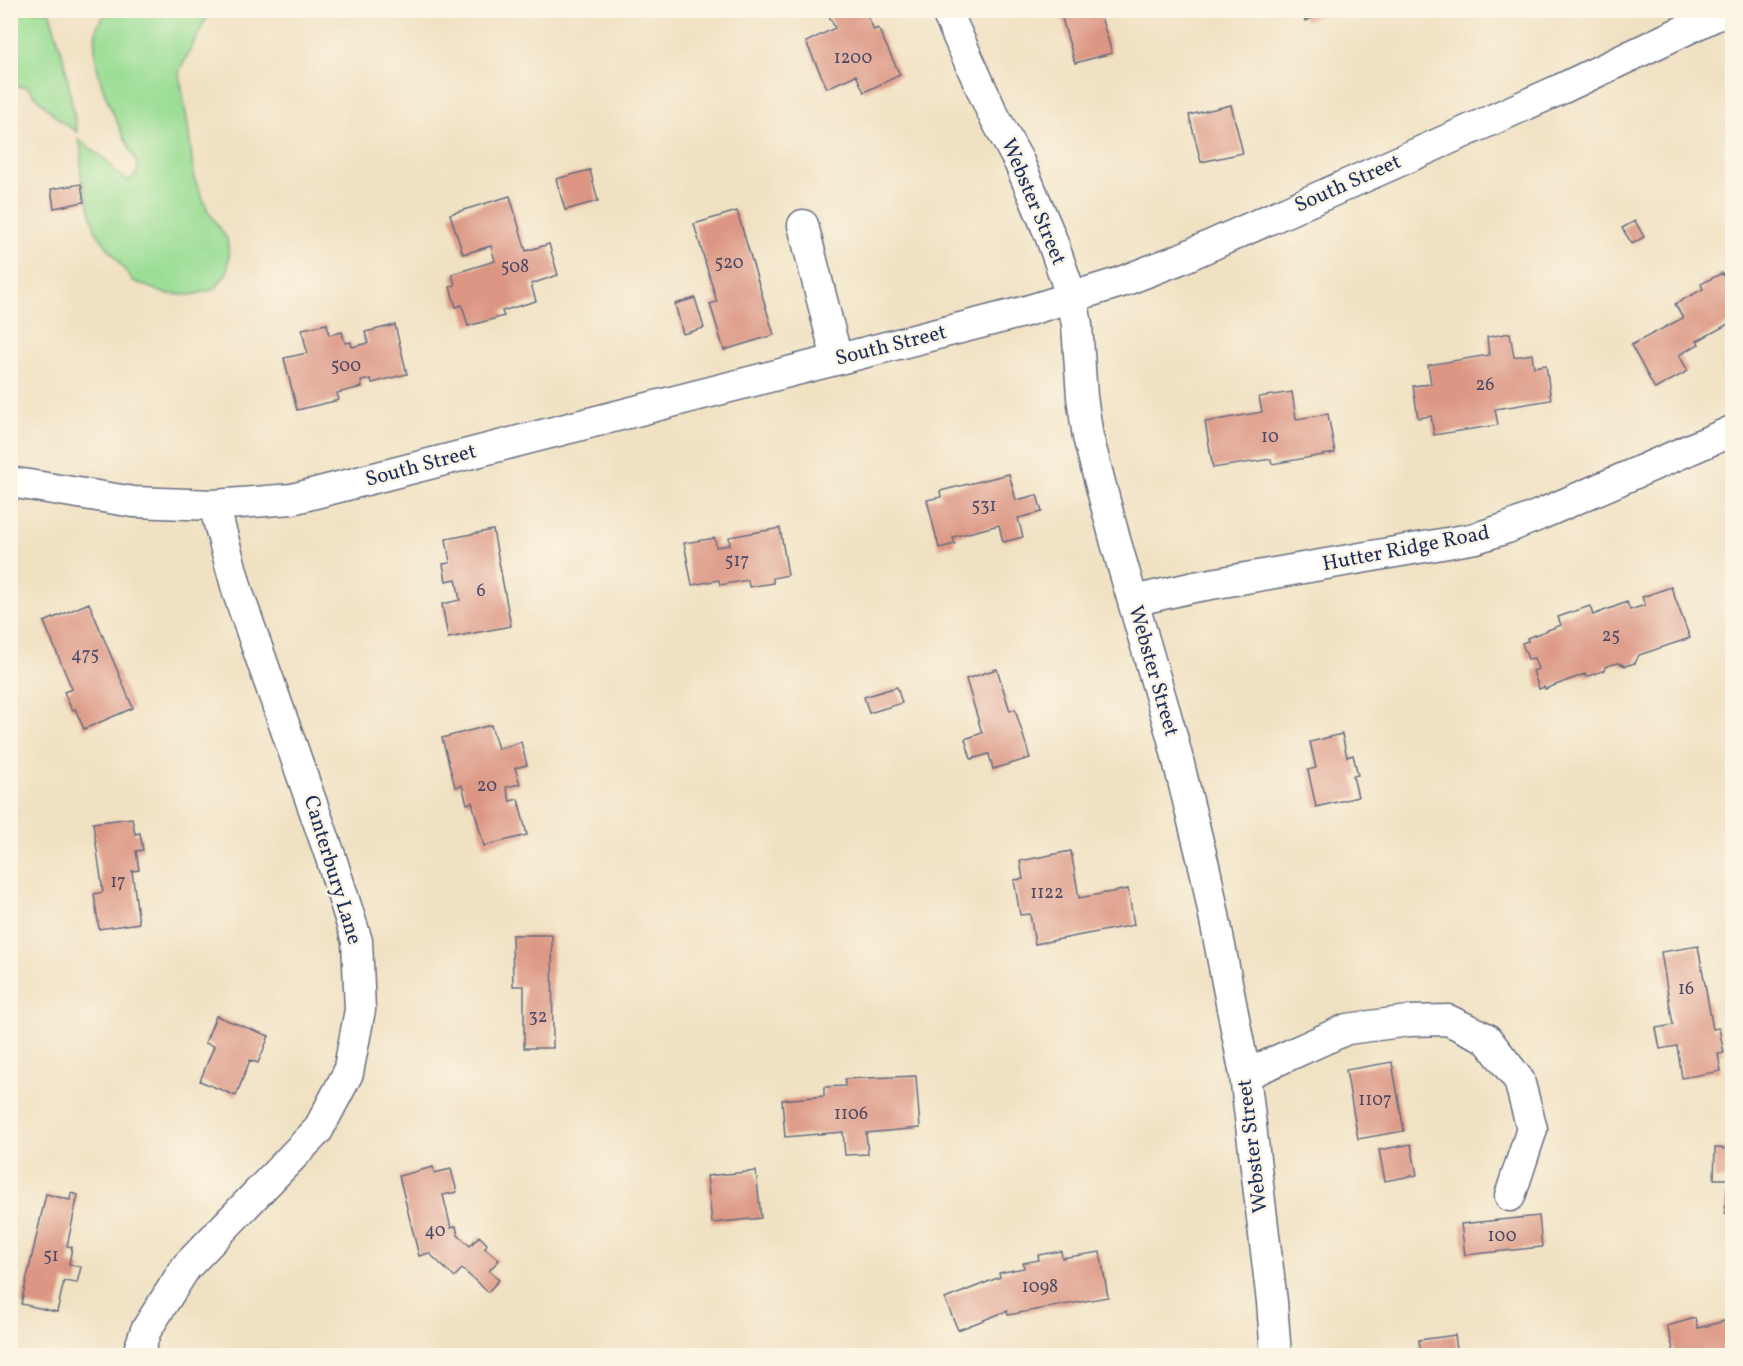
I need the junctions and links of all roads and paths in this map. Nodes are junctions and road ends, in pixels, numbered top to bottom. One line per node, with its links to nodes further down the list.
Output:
1 (946, 10): 4 (street, Webster Street)
2 (1727, 10): 4 (street, South Street)
3 (803, 225): 5 (street)
4 (1072, 298): 5 (street, South Street); 9 (street, Webster Street)
5 (837, 359): 8 (street, South Street)
6 (1732, 430): 9 (street, Hutter Ridge Road)
7 (10, 482): 8 (street, South Street)
8 (214, 505): 12 (street, Canterbury Lane)
9 (1133, 601): 10 (street, Webster Street)
10 (1245, 1075): 11 (street); 13 (street, Webster Street)
11 (1510, 1196)
12 (138, 1356)
13 (1276, 1356)

